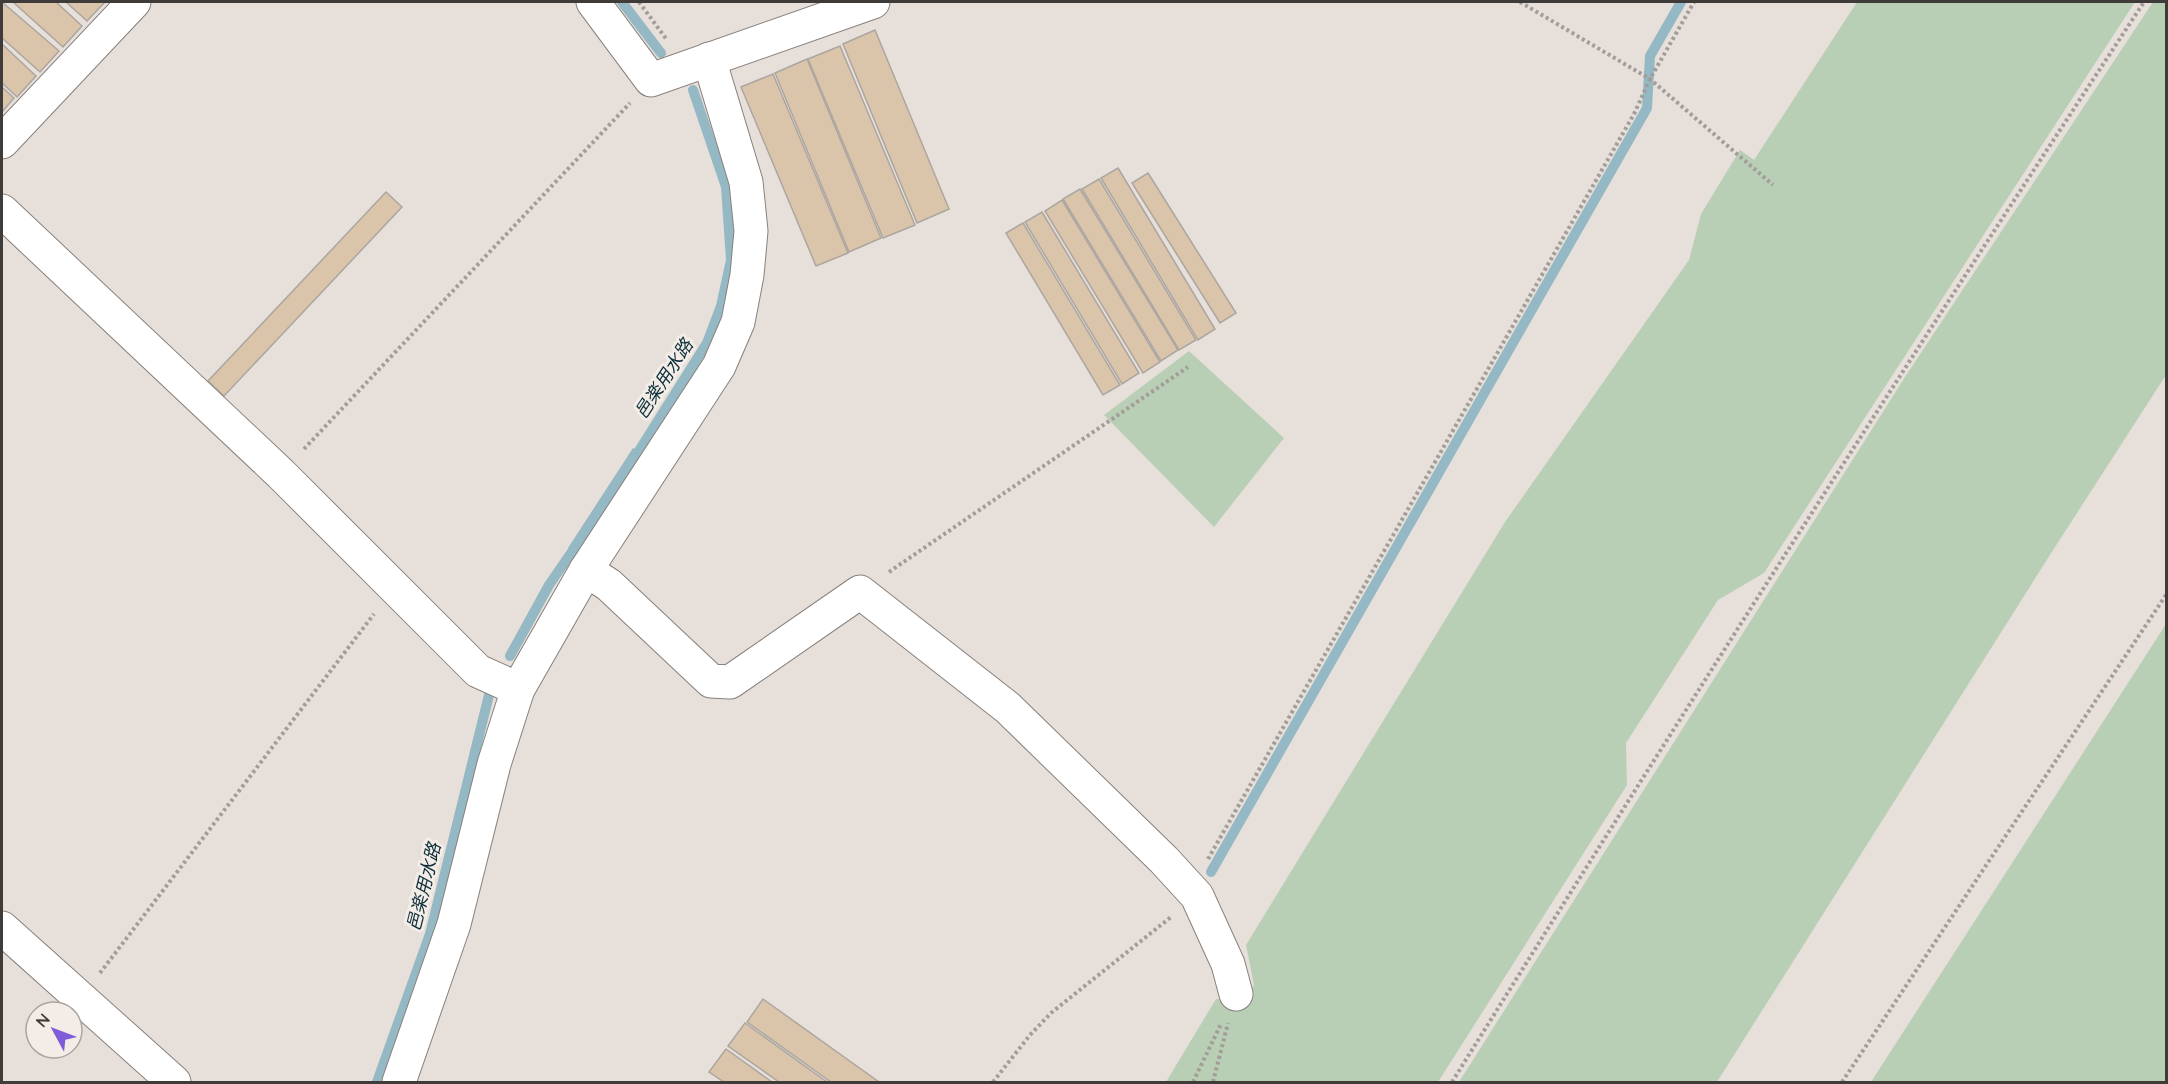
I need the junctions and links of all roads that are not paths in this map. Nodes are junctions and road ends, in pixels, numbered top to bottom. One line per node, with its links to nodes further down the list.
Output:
1 (134, 2): 5 (street)
2 (593, 2): 4 (street)
3 (873, 2): 4 (street)
4 (699, 63): 7 (street)
5 (2, 142)
6 (2, 211): 8 (street)
7 (586, 570): 8 (street); 10 (street)
8 (518, 689): 12 (street)
9 (2, 928): 11 (street)
10 (1236, 993)
11 (174, 1083)
12 (399, 1083)

